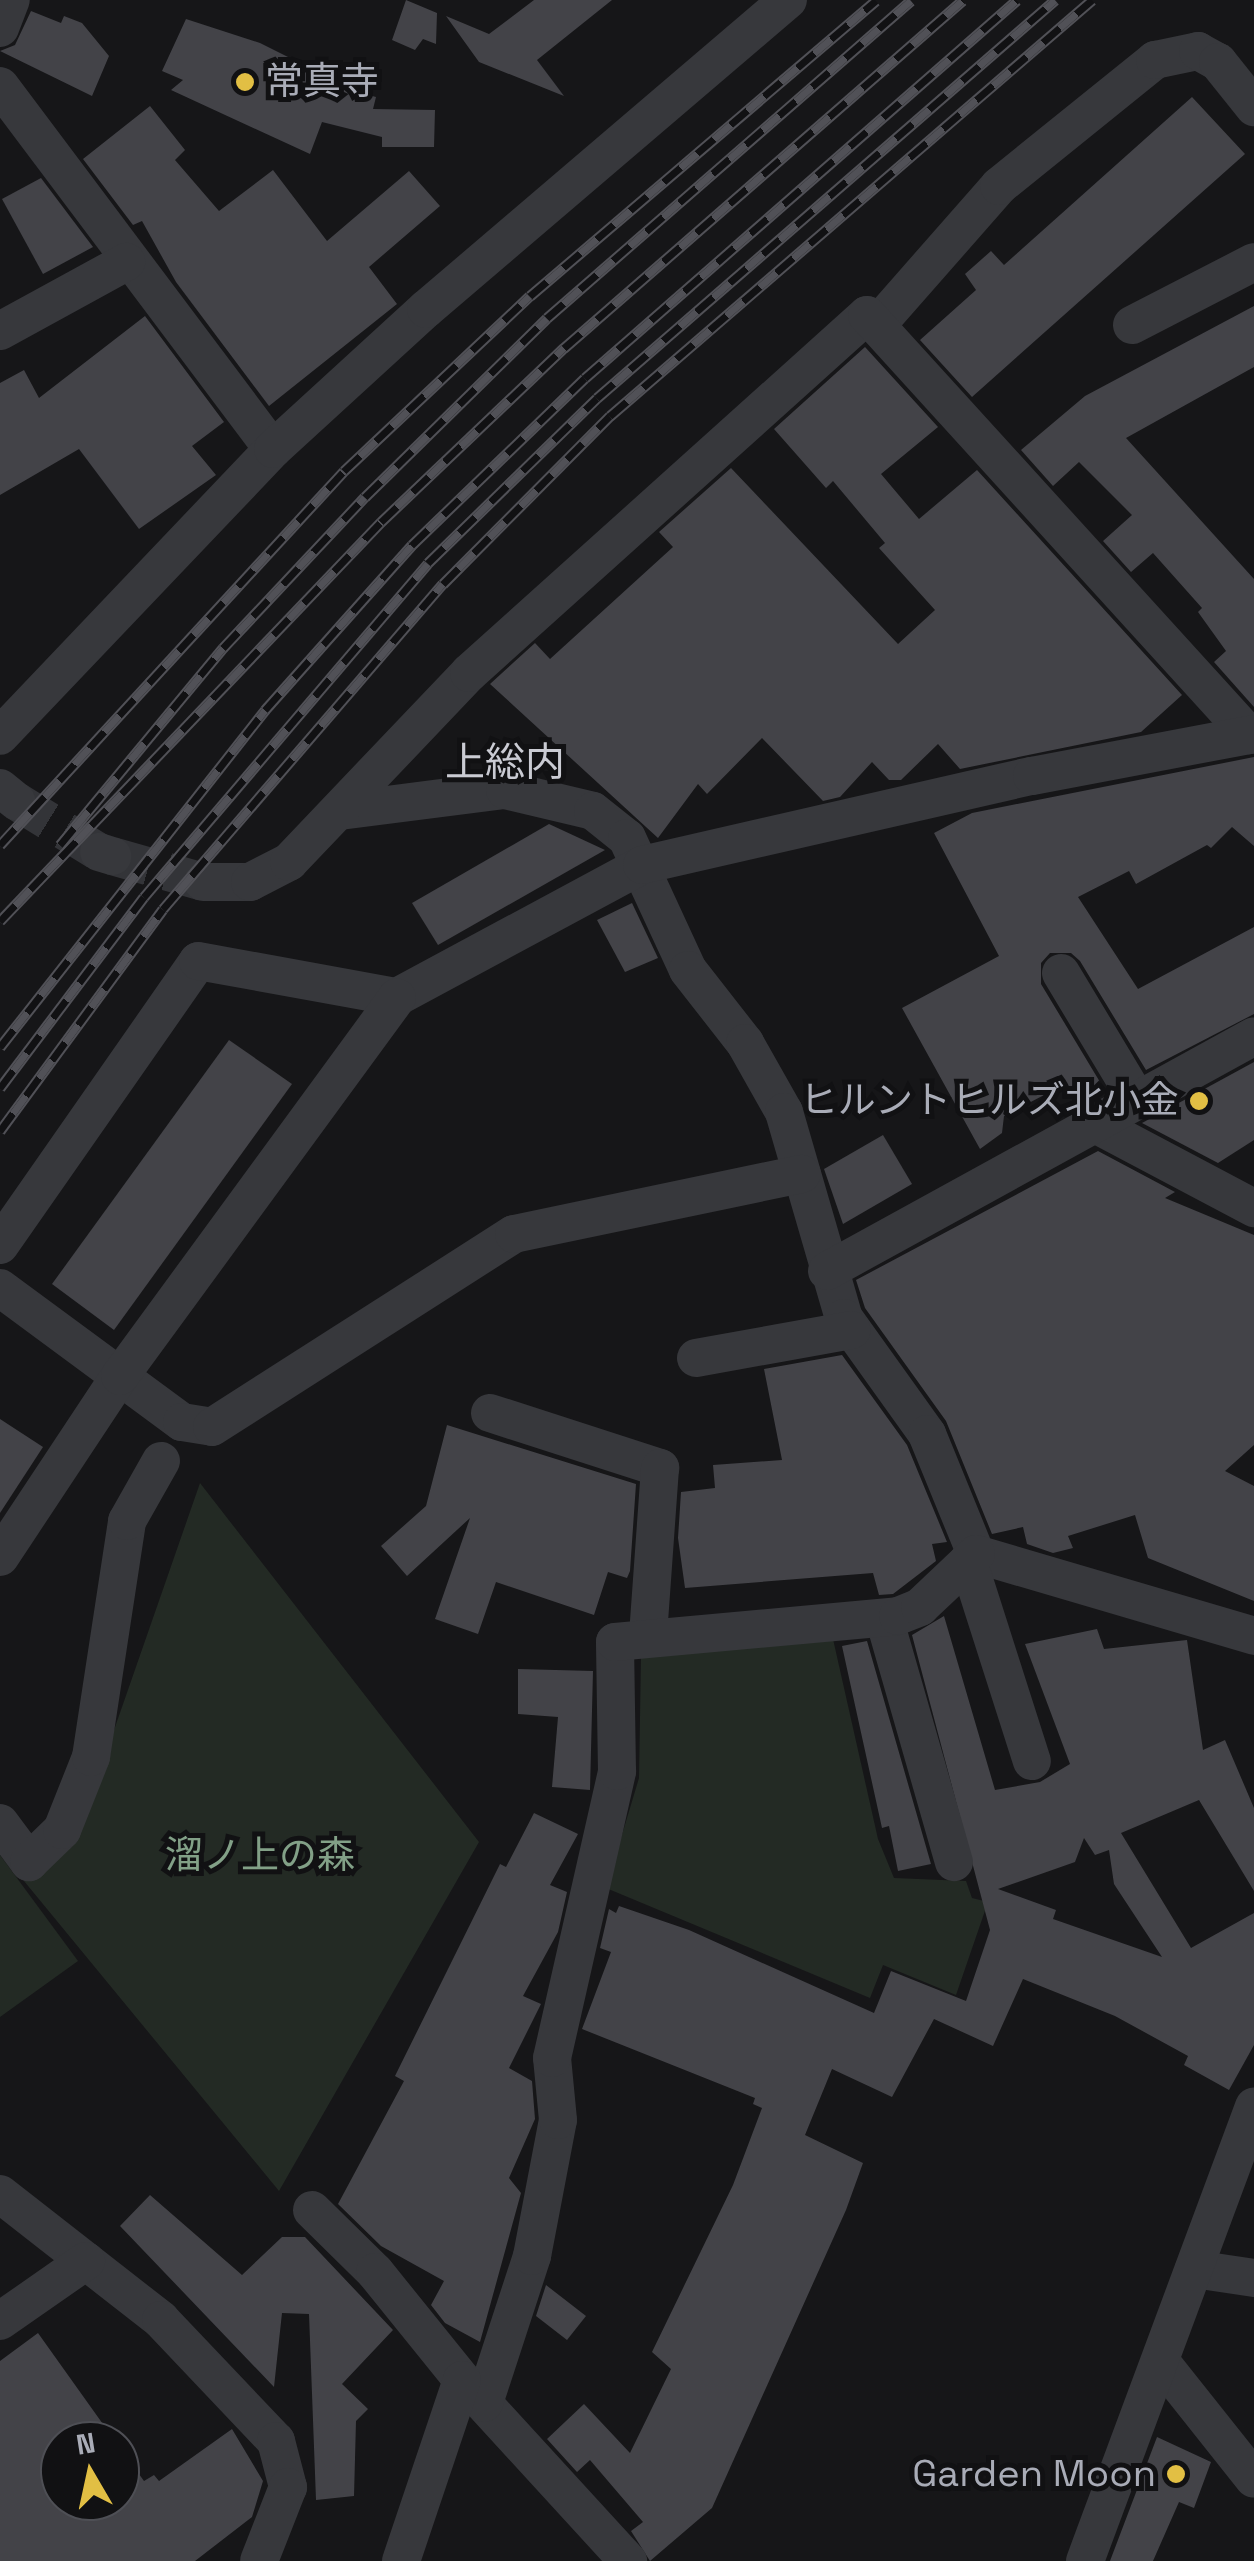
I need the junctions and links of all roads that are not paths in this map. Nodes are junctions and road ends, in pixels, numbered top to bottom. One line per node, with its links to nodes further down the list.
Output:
1 (11, 0): 3 (street)
2 (788, 0): 11 (street)
3 (0, 28)
4 (0, 86): 6 (street)
5 (1254, 107): 8 (street)
6 (126, 262): 10 (street); 11 (street)
7 (1254, 262): 9 (street)
8 (877, 325): 12 (street); 14 (street)
9 (1132, 325)
10 (0, 331)
11 (273, 449): 13 (street)
12 (1251, 734): 15 (street)
13 (0, 736)
14 (340, 811): 15 (street); 16 (street)
15 (642, 865): 18 (street); 22 (street)
16 (203, 882)
17 (1061, 973): 20 (street)
18 (397, 997): 24 (street); 29 (street)
19 (1254, 1036): 20 (street)
20 (1138, 1101): 21 (street)
21 (1097, 1124): 23 (street); 25 (street)
22 (802, 1174): 25 (street); 29 (street)
23 (1248, 1195)
24 (0, 1246)
25 (826, 1271): 27 (street)
26 (0, 1288): 29 (street)
27 (852, 1330): 28 (street); 33 (street)
28 (696, 1358)
29 (120, 1376): 32 (street)
30 (490, 1413): 35 (street)
31 (162, 1461): 38 (street)
32 (0, 1556)
33 (972, 1558): 34 (street); 36 (street); 37 (street)
34 (884, 1618): 35 (street); 39 (street)
35 (648, 1636): 48 (street)
36 (1254, 1636)
37 (1032, 1761)
38 (0, 1823)
39 (954, 1862)
40 (1254, 2106): 44 (street)
41 (0, 2194): 43 (street)
42 (312, 2210): 48 (street)
43 (86, 2261): 46 (street); 50 (street)
44 (1194, 2269): 45 (street); 47 (street)
45 (1254, 2278)
46 (0, 2322)
47 (1161, 2362): 49 (street); 53 (street)
48 (473, 2391): 51 (street); 52 (street)
49 (1254, 2479)
50 (259, 2561)
51 (401, 2561)
52 (628, 2561)
53 (1085, 2561)

